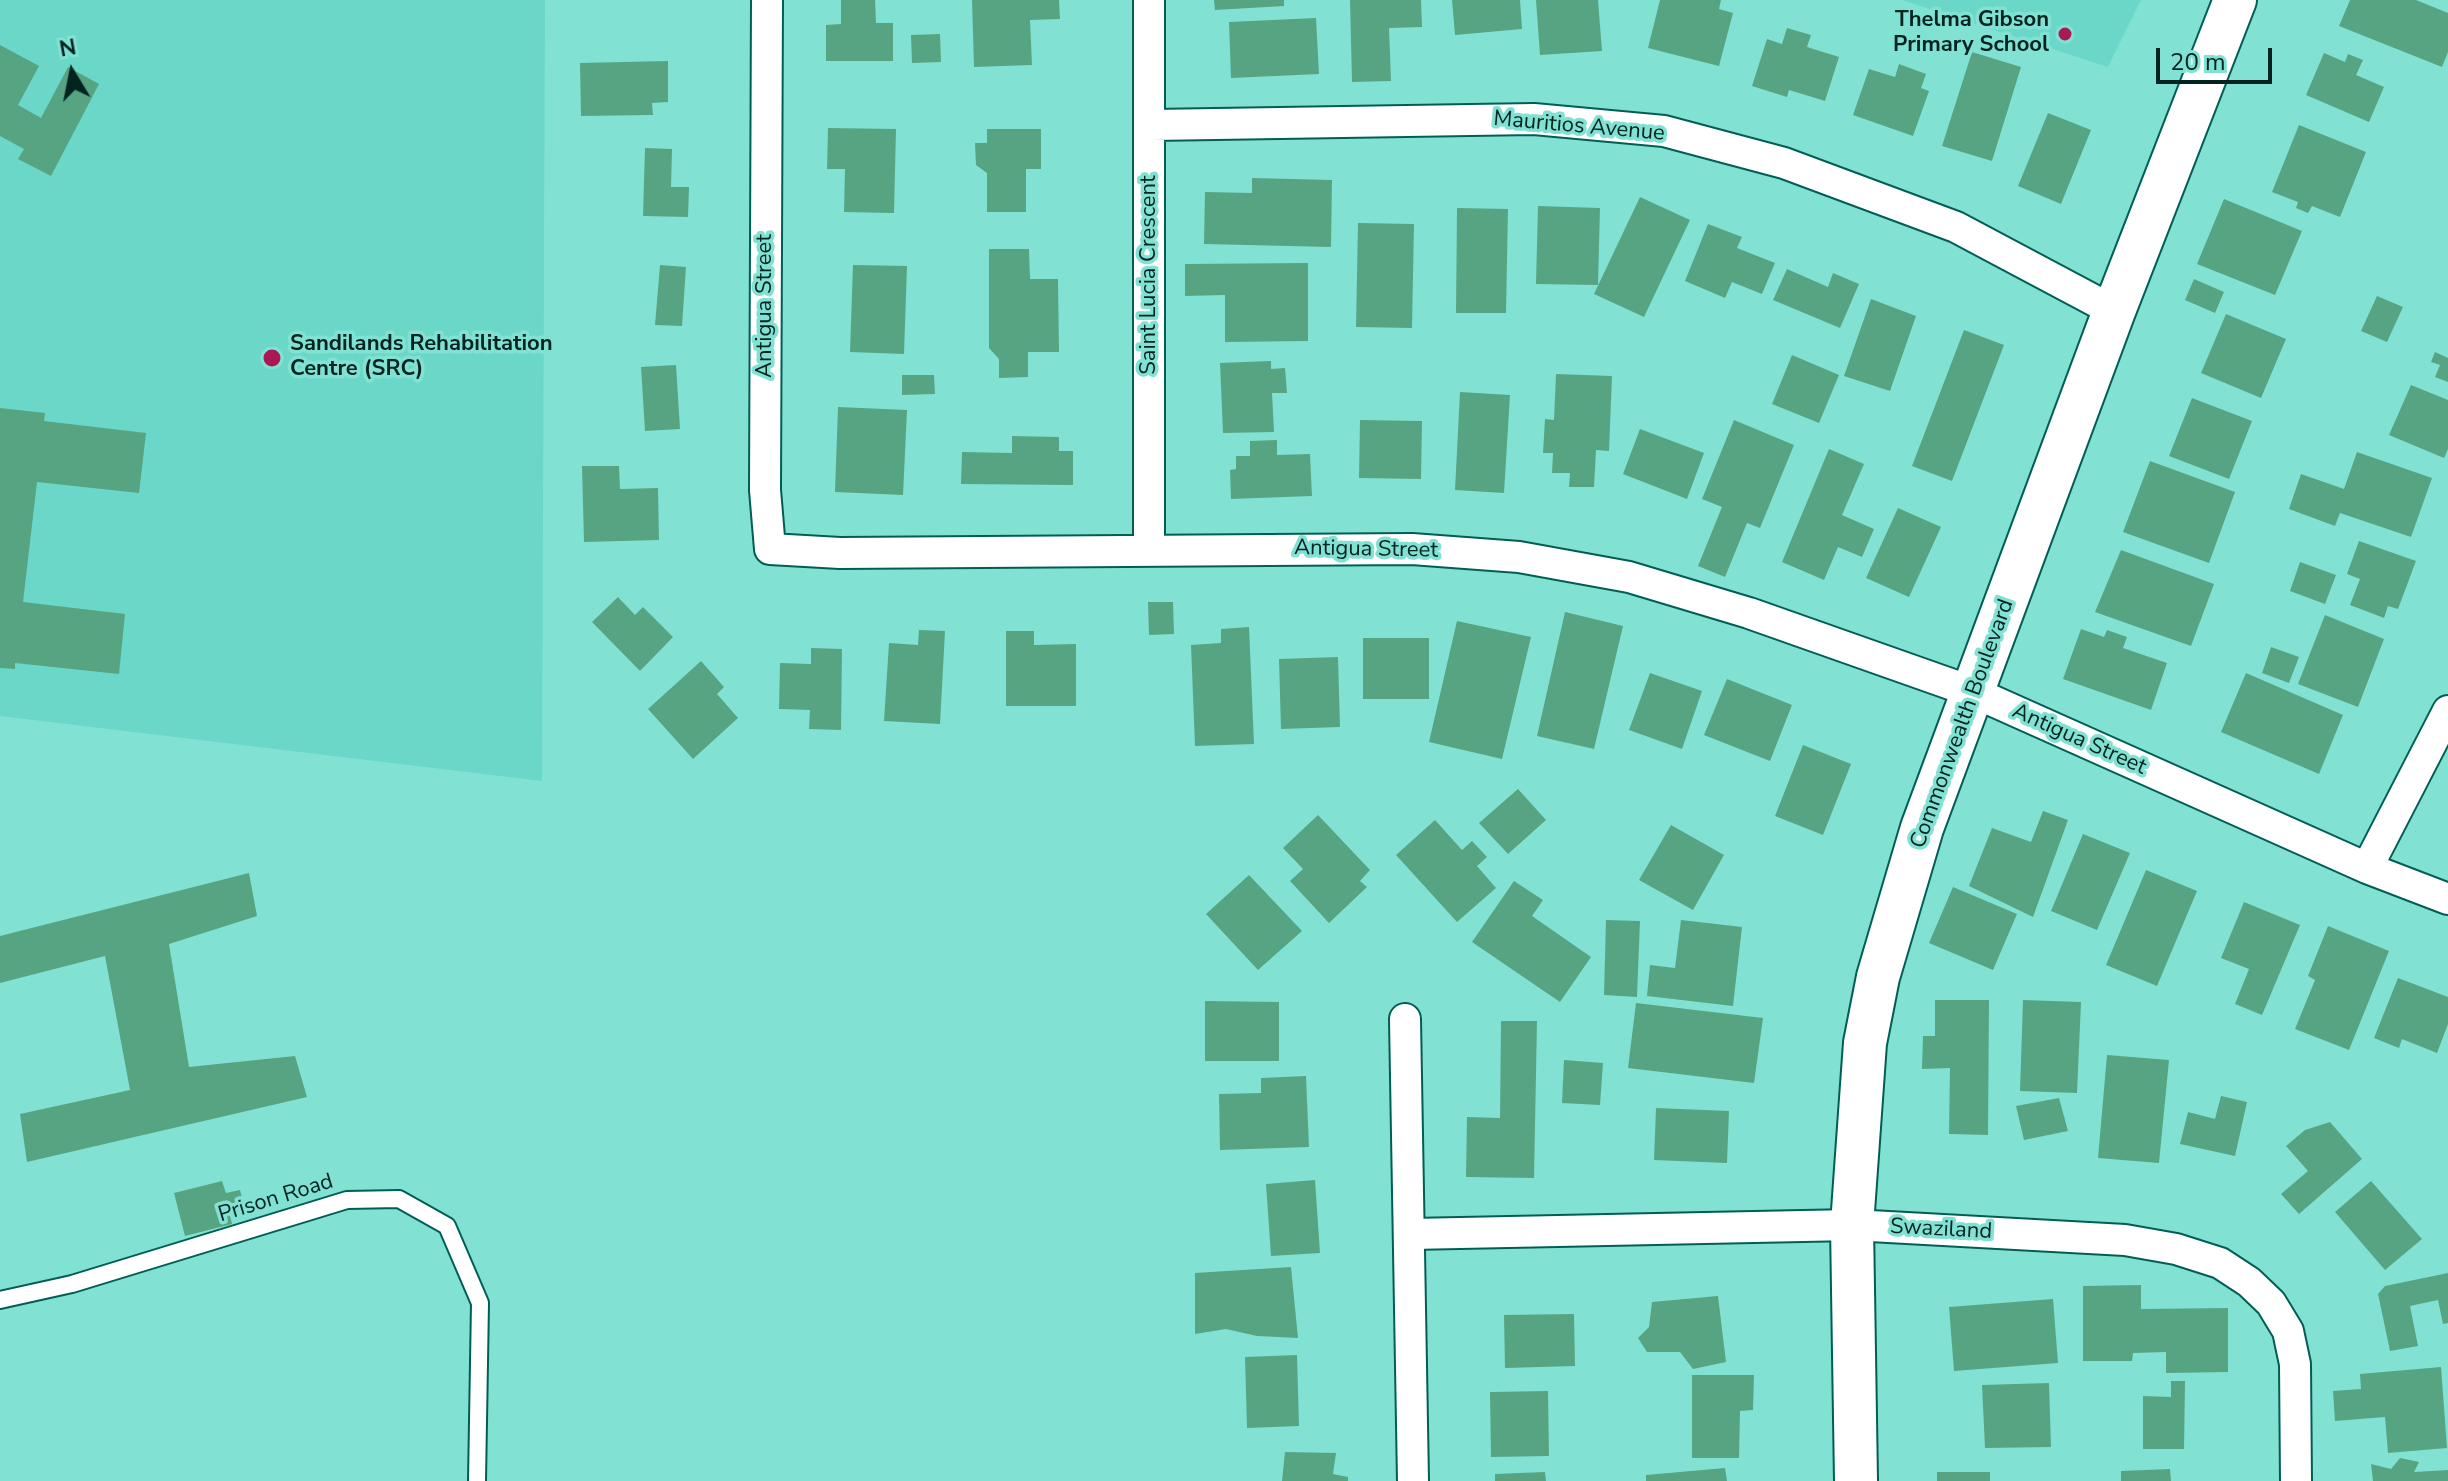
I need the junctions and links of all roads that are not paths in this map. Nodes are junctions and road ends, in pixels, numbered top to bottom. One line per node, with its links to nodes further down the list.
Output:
1 (767, 0): 6 (street, Antigua Street)
2 (1149, 0): 4 (street, Saint Lucia Crescent)
3 (2235, 0): 5 (street, Commonwealth Boulevard)
4 (1152, 125): 5 (street, Mauritios Avenue); 6 (street, Saint Lucia Crescent)
5 (2114, 311): 7 (street, Commonwealth Boulevard)
6 (1149, 551): 7 (street, Antigua Street)
7 (1973, 692): 9 (street, Antigua Street); 12 (street, Commonwealth Boulevard)
8 (2448, 711): 9 (street)
9 (2367, 868): 10 (street, Antigua Street)
10 (2448, 899)
11 (1405, 1019): 13 (street)
12 (1852, 1225): 13 (street, Swaziland); 17 (street, Commonwealth Boulevard); 18 (street, Swaziland)
13 (1411, 1234): 16 (street)
14 (0, 1300): 15 (lane, Prison Road)
15 (477, 1481)
16 (1413, 1481)
17 (1856, 1481)
18 (2296, 1481)

